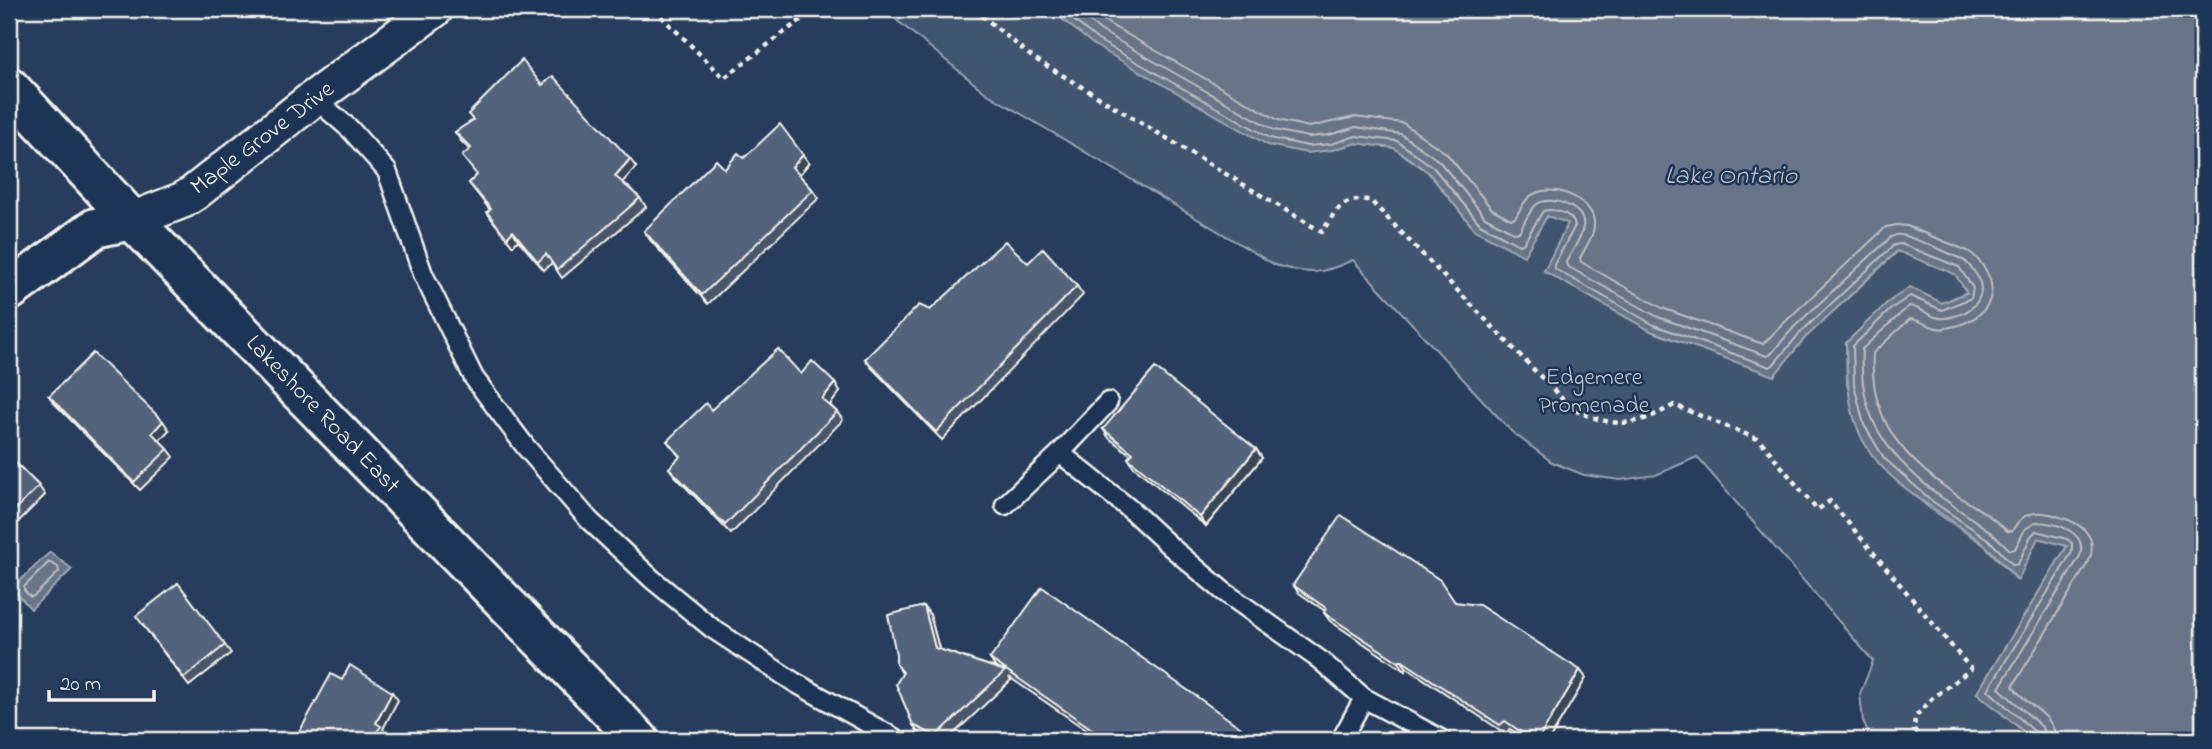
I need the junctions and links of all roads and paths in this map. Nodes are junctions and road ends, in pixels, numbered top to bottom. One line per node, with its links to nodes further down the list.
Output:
1 (435, 9): 6 (street, Maple Grove Drive)
2 (654, 9): 3 (path)
3 (816, 9)
4 (974, 9): 17 (path)
5 (9, 87): 7 (main road, Lakeshore Road East)
6 (314, 98): 7 (street, Maple Grove Drive); 14 (lane)
7 (132, 220): 8 (main road, Maple Grove Drive); 13 (main road, Lakeshore Road East)
8 (9, 291)
9 (1108, 402): 10 (lane)
10 (1060, 453): 11 (lane); 12 (lane)
11 (1005, 505)
12 (1364, 698): 15 (lane); 16 (lane)
13 (639, 740)
14 (898, 740)
15 (1341, 740)
16 (1443, 740)
17 (1924, 740)

